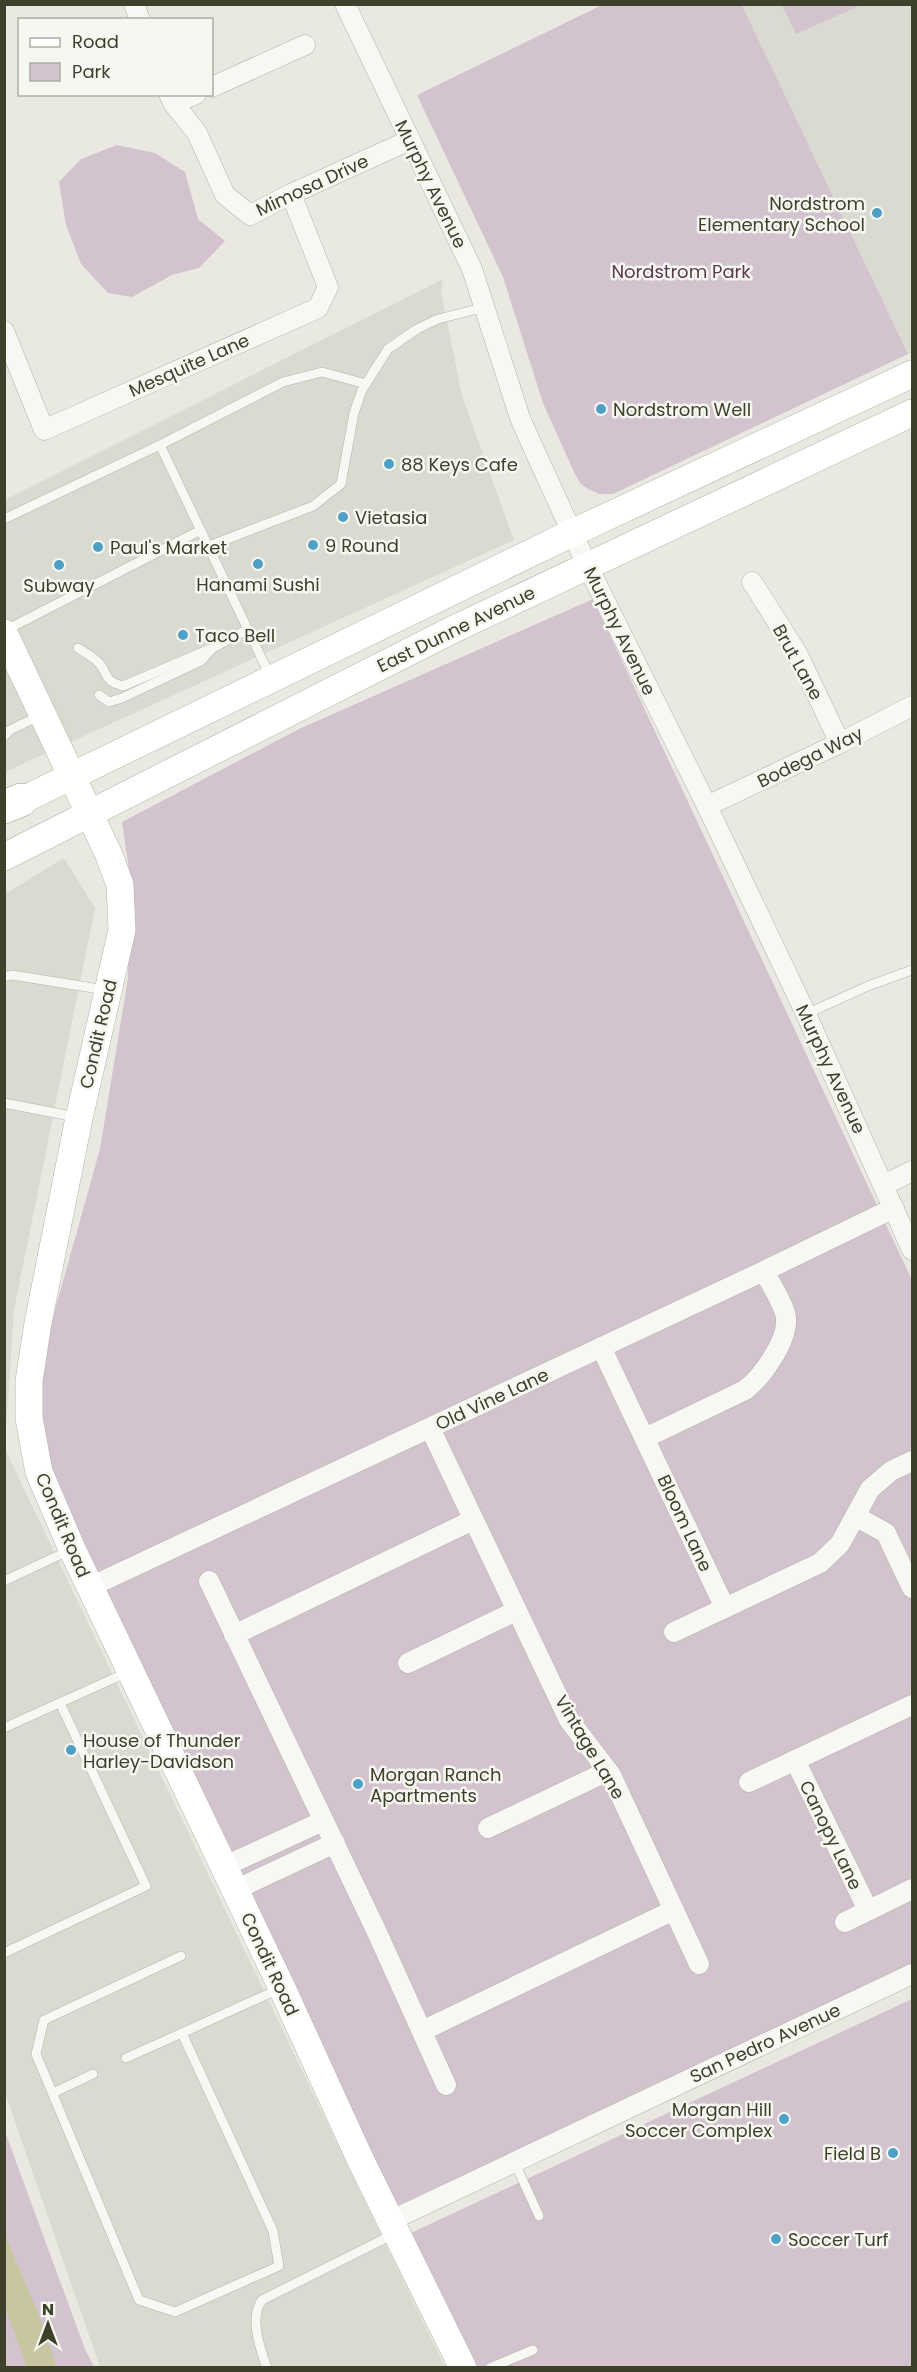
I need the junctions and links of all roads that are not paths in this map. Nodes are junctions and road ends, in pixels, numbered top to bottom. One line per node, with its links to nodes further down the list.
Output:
1 (345, 4): 5 (street, Murphy Avenue)
2 (305, 45): 3 (street)
3 (213, 87)
4 (172, 99): 6 (street, Mimosa Drive)
5 (410, 140): 6 (street, Mimosa Drive); 7 (street, Murphy Avenue)
6 (291, 194): 8 (street, Mesquite Lane)
7 (486, 307): 10 (lane); 15 (street, Murphy Avenue)
8 (4, 331)
9 (912, 374): 15 (main road, East Dunne Avenue)
10 (366, 384): 12 (lane); 16 (lane)
11 (912, 413): 17 (main road, East Dunne Avenue)
12 (160, 445): 13 (lane); 14 (lane)
13 (4, 519)
14 (201, 530): 16 (lane); 20 (lane)
15 (572, 533): 17 (street, Murphy Avenue); 23 (main road, East Dunne Avenue)
16 (209, 546): 19 (lane)
17 (587, 565): 31 (street, Murphy Avenue); 32 (main road, East Dunne Avenue)
18 (752, 582): 28 (street, Brut Lane)
19 (248, 629): 22 (lane); 23 (lane)
20 (4, 632): 26 (main road, Condit Road)
21 (78, 648): 22 (lane)
22 (213, 648): 24 (lane)
23 (272, 678): 29 (main road, East Dunne Avenue)
24 (99, 695)
25 (912, 706): 28 (street, Bodega Way)
26 (43, 714): 27 (lane); 29 (main road, Condit Road)
27 (4, 736)
28 (840, 743): 31 (street, Bodega Way)
29 (72, 775): 30 (main road, East Dunne Avenue); 32 (main road, Condit Road)
30 (10, 805)
31 (707, 806): 37 (street, Murphy Avenue)
32 (92, 814): 33 (main road, East Dunne Avenue); 36 (main road, Condit Road)
33 (4, 857)
34 (912, 970): 37 (lane)
35 (4, 978): 36 (lane)
36 (108, 990): 39 (main road, Condit Road)
37 (806, 1014): 41 (street, Murphy Avenue)
38 (4, 1103): 39 (lane)
39 (80, 1118): 51 (main road, Condit Road)
40 (912, 1171): 41 (street)
41 (884, 1185): 42 (street, Murphy Avenue)
42 (894, 1208): 43 (street, Murphy Avenue); 44 (street, Old Vine Lane)
43 (912, 1250)
44 (764, 1270): 45 (street, Old Vine Lane); 47 (street)
45 (602, 1347): 46 (street, Old Vine Lane); 47 (street, Bloom Lane)
46 (430, 1428): 50 (street, Vintage Lane); 54 (street, Old Vine Lane)
47 (645, 1438): 56 (street, Bloom Lane)
48 (912, 1461): 49 (street)
49 (856, 1517): 55 (street); 56 (street)
50 (473, 1520): 57 (street, Vintage Lane); 59 (street)
51 (72, 1549): 52 (lane); 54 (main road, Condit Road)
52 (4, 1581)
53 (209, 1581): 59 (street)
54 (90, 1587): 61 (main road, Condit Road)
55 (912, 1588)
56 (725, 1608): 58 (street)
57 (516, 1611): 60 (street); 66 (street, Vintage Lane)
58 (674, 1632)
59 (234, 1635): 68 (street)
60 (408, 1662)
61 (130, 1671): 62 (lane); 71 (main road, Condit Road)
62 (60, 1703): 64 (lane); 76 (lane)
63 (912, 1705): 65 (street, Canopy Lane)
64 (4, 1728)
65 (795, 1760): 67 (street, Canopy Lane); 74 (street, Canopy Lane)
66 (608, 1771): 69 (street); 73 (street, Vintage Lane)
67 (749, 1782)
68 (323, 1821): 70 (street); 71 (street)
69 (488, 1828)
70 (334, 1843): 71 (street); 81 (street)
71 (229, 1878): 80 (main road, Condit Road)
72 (912, 1889): 74 (street, Canopy Lane)
73 (674, 1910): 78 (street, Vintage Lane); 81 (street)
74 (868, 1911): 75 (street, Canopy Lane)
75 (845, 1922)
76 (4, 1953)
77 (181, 1956): 86 (lane)
78 (699, 1964)
79 (912, 1974): 87 (street, San Pedro Avenue)
80 (282, 1988): 82 (lane); 89 (main road, Condit Road)
81 (422, 2031): 85 (street)
82 (182, 2033): 83 (lane); 86 (lane)
83 (126, 2058)
84 (93, 2074): 86 (lane)
85 (446, 2085)
86 (53, 2093)
87 (514, 2161): 88 (lane); 89 (street, San Pedro Avenue)
88 (539, 2216)
89 (393, 2227): 91 (lane); 92 (main road, Condit Road)
90 (533, 2350): 93 (lane)
91 (267, 2367)
92 (463, 2367)
93 (490, 2367)

